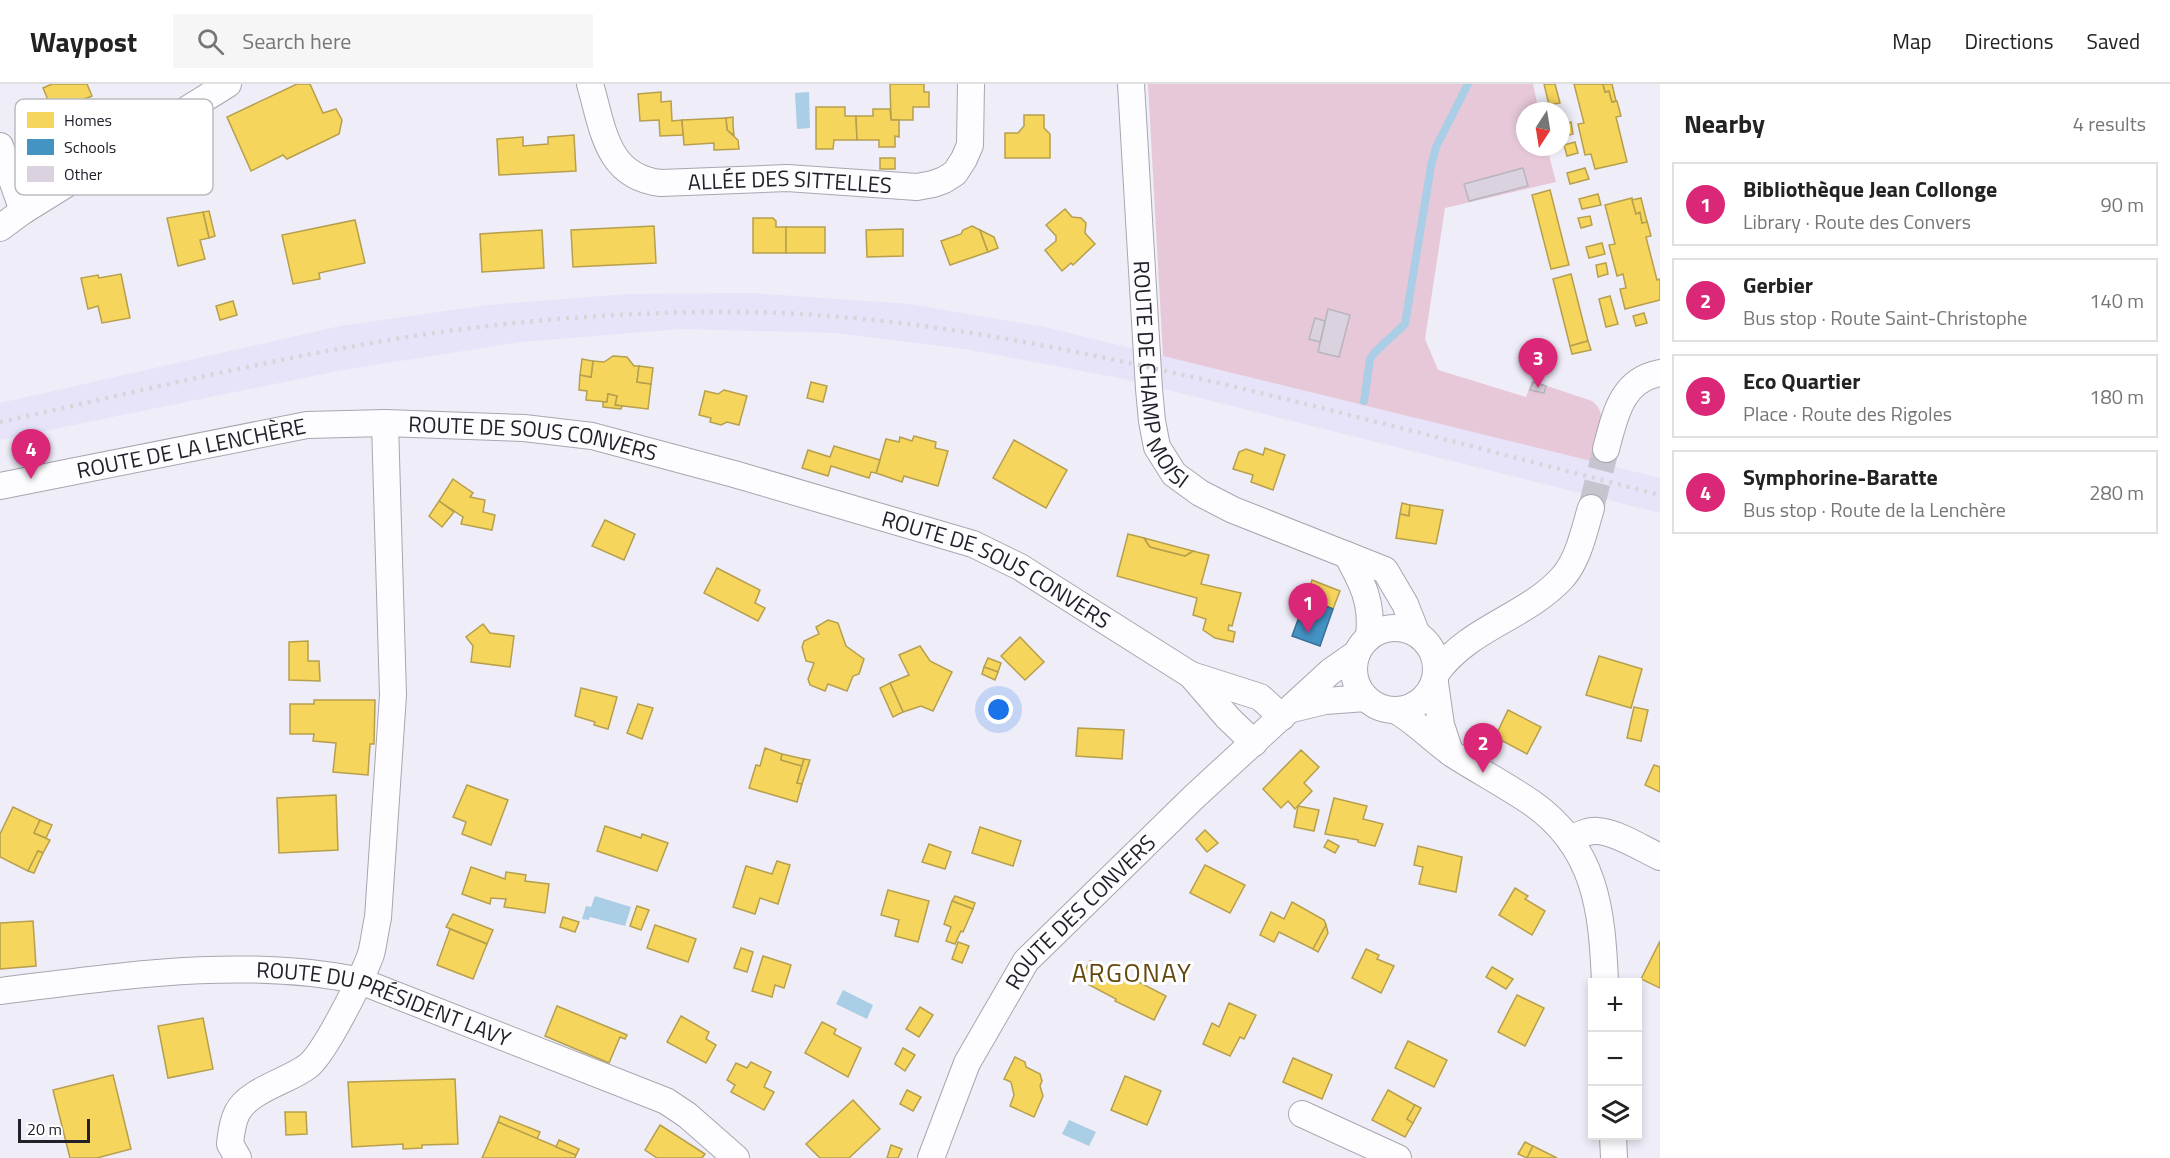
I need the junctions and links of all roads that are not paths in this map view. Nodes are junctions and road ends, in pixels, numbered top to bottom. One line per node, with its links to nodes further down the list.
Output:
1 (228, 84): 5 (street)
2 (591, 84): 3 (street, ALLÉE DES SITTELLES)
3 (971, 84)
4 (1131, 84): 17 (street, ROUTE DE CHAMP MOISI)
5 (204, 99)
6 (0, 146): 7 (street)
7 (15, 188)
8 (17, 195): 10 (street)
9 (49, 195): 10 (street)
10 (23, 211): 11 (street)
11 (0, 228)
12 (1660, 373): 14 (street)
13 (385, 423): 15 (street, ROUTE DE LA LENCHÈRE); 21 (street, ROUTE DE SOUS CONVERS); 31 (street, ROUTE DE SOUS CONVERS)
14 (1606, 449)
15 (0, 486)
16 (1591, 508): 18 (street)
17 (1347, 555): 19 (street, ROUTE DE CHAMP MOISI); 20 (street)
18 (1484, 630): 19 (street); 22 (street)
19 (1419, 635): 20 (street); 22 (street)
20 (1363, 645): 23 (street); 25 (street, ROUTE DES CONVERS)
21 (1191, 675): 25 (street, ROUTE DE SOUS CONVERS); 26 (street, ROUTE DE SOUS CONVERS)
22 (1436, 678): 24 (street); 27 (street)
23 (1366, 698): 24 (street); 25 (street, ROUTE DES CONVERS)
24 (1395, 710): 27 (street)
25 (1287, 713): 26 (street, ROUTE DES CONVERS)
26 (1254, 743): 37 (street, ROUTE DES CONVERS)
27 (1450, 753): 28 (street)
28 (1570, 839): 29 (street); 30 (street)
29 (1660, 857)
30 (1605, 978)
31 (360, 981): 32 (street, ROUTE DU PRÉSIDENT LAVY); 35 (street, ROUTE DE SOUS CONVERS); 36 (street, ROUTE DU PRÉSIDENT LAVY)
32 (0, 991)
33 (1302, 1114): 38 (street)
34 (1613, 1140): 39 (street)
35 (229, 1156)
36 (736, 1158)
37 (931, 1158)
38 (1398, 1158)
39 (1614, 1158)

